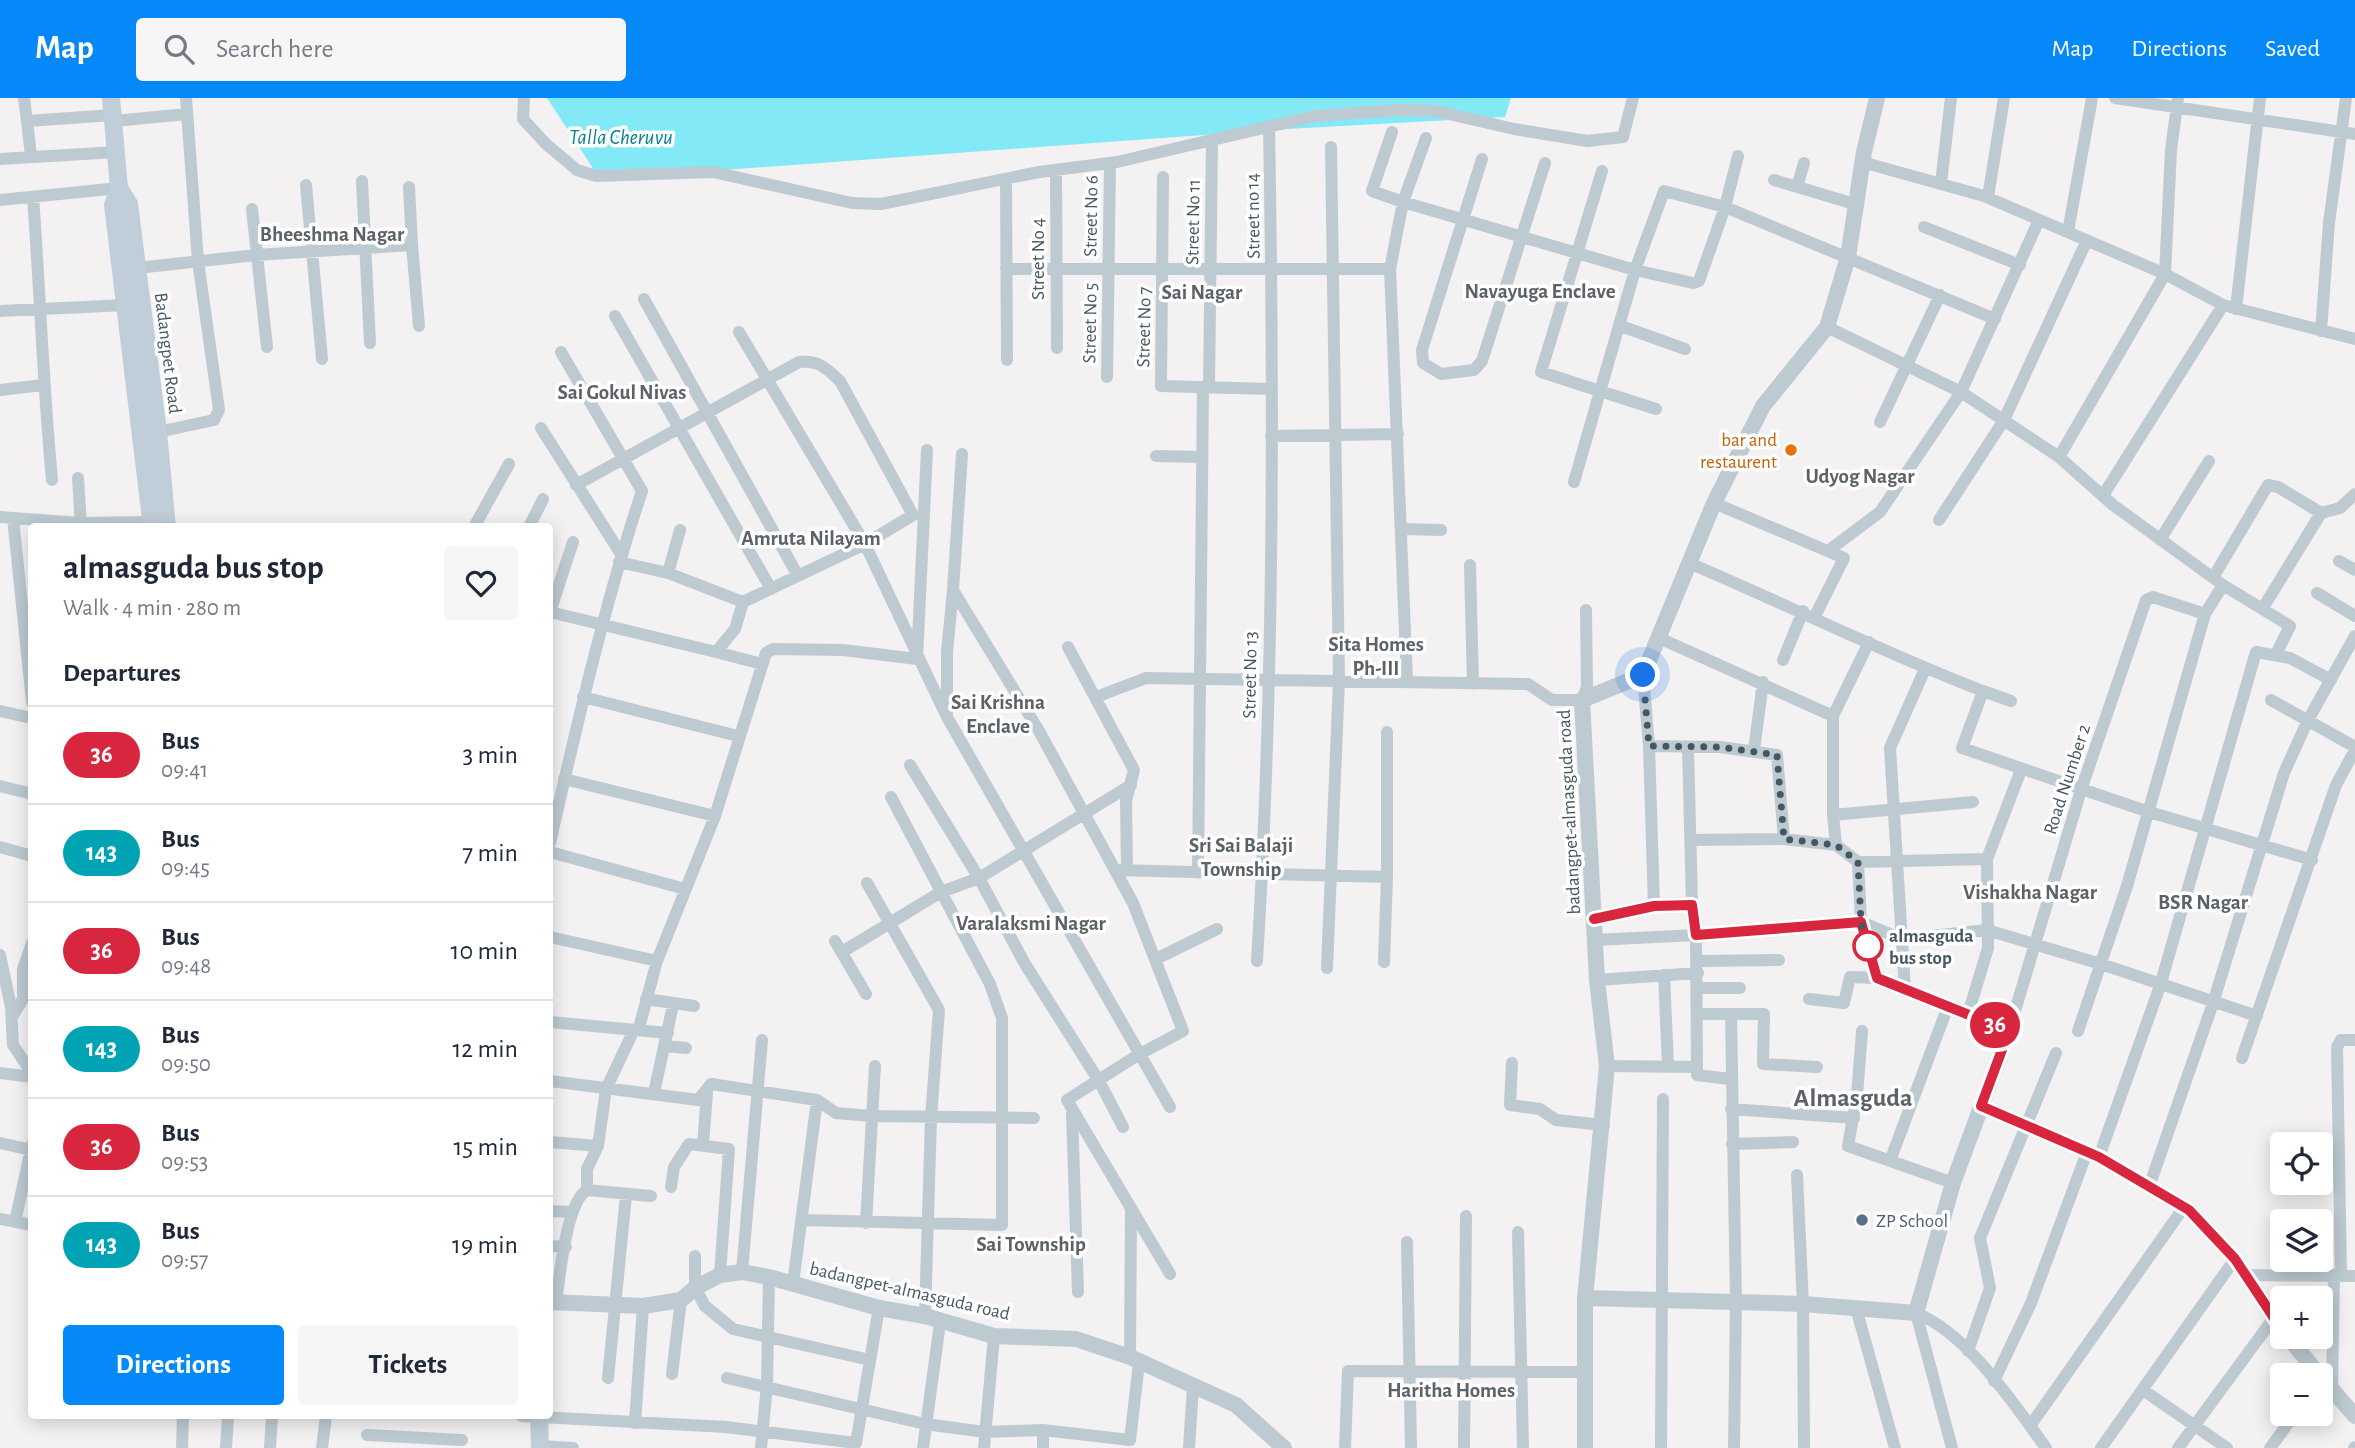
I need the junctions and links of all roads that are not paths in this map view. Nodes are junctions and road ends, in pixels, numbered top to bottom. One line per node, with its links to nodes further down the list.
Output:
1 (24, 98): 16 (street)
2 (186, 98): 14 (street)
3 (524, 98): 36 (street)
4 (1633, 98): 17 (street)
5 (1877, 98): 29 (street)
6 (1951, 98): 39 (street)
7 (2004, 98): 45 (street)
8 (2092, 98): 54 (street)
9 (2115, 98): 12 (street)
10 (2260, 98): 15 (street)
11 (2346, 98): 19 (street)
12 (2177, 103): 15 (street); 75 (street)
13 (113, 111): 14 (street); 16 (street); 24 (main road, Badangpet Road)
14 (187, 114): 63 (street)
15 (2257, 119): 19 (street); 81 (street)
16 (27, 121): 25 (street)
17 (1269, 127): 22 (street); 71 (street, Street no 14)
18 (1392, 132): 47 (street)
19 (2341, 132): 20 (street); 88 (street)
20 (2355, 134)
21 (1426, 138): 47 (street)
22 (1212, 140): 30 (street); 70 (street, Street No 11)
23 (1331, 147): 72 (street)
24 (117, 152): 25 (street); 43 (main road, Badangpet Road)
25 (31, 156): 27 (street)
26 (1738, 156): 49 (street)
27 (0, 159)
28 (1482, 159): 51 (street)
29 (1862, 162): 39 (street); 48 (street)
30 (1110, 163): 33 (street); 68 (street, Street No 6)
31 (1545, 163): 55 (street)
32 (1804, 163): 42 (street)
33 (1056, 170): 36 (street); 67 (street, Street No 4)
34 (1602, 172): 60 (street)
35 (1163, 177): 69 (street, Street No 7)
36 (1006, 179): 66 (street)
37 (1774, 180): 42 (street)
38 (362, 181): 58 (street)
39 (1941, 183): 45 (street)
40 (306, 185): 59 (street)
41 (409, 187): 57 (street)
42 (1797, 187): 48 (street)
43 (119, 188): 44 (street); 65 (main road, Badangpet Road); 78 (main road, Badangpet Road)
44 (33, 197): 46 (street); 80 (street)
45 (1989, 197): 52 (street)
46 (0, 200)
47 (1403, 202): 51 (street); 73 (street)
48 (1857, 205): 62 (street)
49 (1725, 207): 62 (street); 74 (street); 74 (street)
50 (252, 209): 61 (street)
51 (1462, 219): 55 (street); 55 (street)
52 (2039, 220): 54 (street); 64 (street)
53 (1924, 226): 64 (street)
54 (2068, 232): 56 (street)
55 (1522, 237): 60 (street)
56 (2087, 240): 75 (street); 109 (street)
57 (412, 245): 58 (street); 85 (street)
58 (365, 248): 59 (street); 91 (street)
59 (313, 251): 61 (street); 96 (street)
60 (1578, 254): 74 (street); 106 (street)
61 (256, 255): 63 (street); 92 (street)
62 (1848, 257): 76 (street); 87 (street)
63 (198, 261): 65 (street); 113 (street)
64 (2020, 265): 84 (street)
65 (137, 268): 113 (main road, Badangpet Road)
66 (1006, 269): 67 (street); 97 (street)
67 (1057, 269): 68 (street); 93 (street, Street No 4)
68 (1109, 269): 69 (street); 99 (street, Street No 5)
69 (1164, 269): 70 (street); 102 (street, Street No 7)
70 (1210, 269): 71 (street); 102 (street, Street No 11)
71 (1272, 269): 72 (street); 103 (street, Street no 14)
72 (1334, 269): 73 (street); 115 (street)
73 (1390, 269): 114 (street)
74 (1635, 270): 86 (street)
75 (2165, 274): 79 (street); 121 (street)
76 (1940, 295): 84 (street); 98 (street)
77 (643, 299): 108 (street)
78 (125, 304): 80 (street); 125 (main road, Badangpet Road)
79 (2223, 305): 81 (street); 130 (street)
80 (41, 308): 82 (street); 101 (street)
81 (2236, 309): 88 (street)
82 (0, 311)
83 (615, 316): 111 (street)
84 (1996, 319): 105 (street)
85 (419, 326)
86 (1621, 326): 94 (street); 106 (street)
87 (1827, 327): 98 (street); 133 (street)
88 (2321, 331): 90 (street)
89 (739, 332): 100 (street)
90 (2355, 339)
91 (370, 342)
92 (267, 347)
93 (1057, 348)
94 (1685, 349)
95 (561, 352): 122 (street)
96 (322, 359)
97 (1007, 360)
98 (1909, 367): 105 (street); 110 (street)
99 (1107, 377)
100 (768, 381): 108 (street); 147 (street); 147 (street)
101 (43, 386): 104 (street); 127 (street)
102 (1206, 387): 103 (street); 120 (street, Street No 11)
103 (1271, 389): 116 (street, Street No 13)
104 (0, 390)
105 (1961, 391): 109 (street); 148 (street)
106 (1602, 392): 107 (street); 128 (street)
107 (1656, 409)
108 (706, 411): 111 (street); 155 (street)
109 (2004, 420): 121 (street); 136 (street)
110 (1880, 422)
111 (678, 427): 122 (street); 157 (street)
112 (541, 428): 129 (street)
113 (158, 432): 125 (main road, Badangpet Road)
114 (1398, 434): 115 (street); 142 (street)
115 (1336, 435): 116 (street); 184 (street)
116 (1271, 436): 183 (street, Street No 13)
117 (927, 450): 175 (street)
118 (962, 454): 158 (street)
119 (1156, 456): 120 (street)
120 (1202, 457): 182 (street, Street No 11)
121 (2059, 457): 130 (street)
122 (623, 458): 129 (street); 149 (street)
123 (2209, 460): 145 (street)
124 (509, 464): 140 (street)
125 (154, 476): 139 (main road, Badangpet Road)
126 (78, 478): 138 (street)
127 (52, 480)
128 (1574, 482)
129 (576, 485): 149 (street)
130 (2104, 494): 145 (street)
131 (2355, 494): 134 (street)
132 (543, 499): 141 (street)
133 (1714, 503): 148 (street); 151 (street)
134 (2321, 513): 156 (street); 162 (street)
135 (7, 517): 137 (street); 179 (street)
136 (1939, 520)
137 (62, 523)
138 (80, 523)
139 (157, 523)
140 (476, 523)
141 (531, 523)
142 (1402, 529): 144 (street); 185 (street)
143 (680, 530): 154 (street)
144 (1441, 530)
145 (2160, 540): 156 (street)
146 (573, 542): 161 (street)
147 (865, 544): 155 (street); 175 (street)
148 (1828, 551): 165 (street)
149 (620, 558): 154 (street); 168 (street)
150 (2339, 561): 153 (street)
151 (1689, 563): 165 (street); 170 (street)
152 (1470, 565): 187 (street)
153 (2355, 570)
154 (668, 573): 160 (street)
155 (797, 574): 157 (street)
156 (2219, 580): 162 (street); 166 (street)
157 (771, 589): 160 (street)
158 (953, 590): 197 (street); 216 (street)
159 (2317, 593): 167 (street)
160 (743, 602): 173 (street)
161 (553, 603)
162 (2263, 608): 174 (street)
163 (1586, 610): 191 (street)
164 (553, 613): 168 (street)
165 (1809, 614): 171 (street); 176 (street)
166 (2205, 614): 210 (street, Road Number 2); 215 (street)
167 (2355, 616)
168 (602, 627): 173 (street); 189 (street)
169 (2355, 636): 181 (street)
170 (1659, 638): 180 (street); 186 (street)
171 (1869, 642): 178 (street); 195 (street)
172 (1068, 647): 190 (street)
173 (716, 652): 177 (street)
174 (2276, 654): 181 (street); 220 (street)
175 (917, 659): 177 (street); 197 (street)
176 (1783, 660)
177 (762, 664): 200 (street)
178 (1925, 669): 188 (street); 214 (street)
179 (28, 672)
180 (1643, 675): 191 (street, badangpet-almasguda road); 201 (street)
181 (2331, 680): 198 (street)
182 (1200, 681): 183 (street); 190 (street); 234 (street, Street No 11)
183 (1269, 681): 184 (street); 235 (street, Street No 13)
184 (1339, 681): 185 (street); 237 (street)
185 (1408, 681): 187 (street)
186 (1763, 682): 195 (street); 204 (street)
187 (1473, 684): 191 (street)
188 (1983, 691): 193 (street); 206 (street)
189 (583, 697): 200 (street); 207 (street)
190 (1096, 697): 208 (street)
191 (1582, 700): 244 (street, badangpet-almasguda road)
192 (2271, 700): 198 (street)
193 (2011, 701)
194 (0, 711): 196 (street)
195 (1833, 716): 217 (street)
196 (28, 717)
197 (947, 717): 226 (street)
198 (2307, 722): 203 (street); 224 (street)
199 (1387, 732): 238 (street)
200 (738, 736): 218 (street)
201 (1649, 746): 202 (street); 243 (street)
202 (1688, 747): 204 (street); 222 (street)
203 (2355, 748): 230 (street)
204 (1754, 750): 221 (street)
205 (910, 765): 236 (street)
206 (2021, 770): 210 (street); 229 (street)
207 (564, 779): 218 (street); 219 (street)
208 (1131, 785): 216 (street); 233 (street)
209 (0, 786): 211 (street)
210 (2081, 790): 215 (street); 253 (street, Road Number 2)
211 (28, 793)
212 (891, 797): 241 (street)
213 (1973, 803): 214 (street)
214 (1892, 810): 217 (street); 232 (street)
215 (2147, 811): 220 (street); 261 (street)
216 (1086, 815): 226 (street); 233 (street)
217 (1833, 815): 223 (street)
218 (715, 816): 240 (street)
219 (553, 829)
220 (2206, 829): 224 (street); 267 (street)
221 (1784, 839): 222 (street); 223 (street)
222 (1691, 840): 242 (street)
223 (1836, 845): 231 (street)
224 (2261, 845): 230 (street); 274 (street)
225 (0, 847): 228 (street)
226 (1025, 849): 236 (street); 293 (street)
227 (553, 853): 240 (street)
228 (28, 855)
229 (1987, 859): 232 (street); 248 (street)
230 (2312, 860): 282 (street)
231 (1858, 862): 232 (street); 246 (street)
232 (1895, 862): 251 (street)
233 (1121, 870): 234 (street); 256 (street)
234 (1198, 873): 235 (street)
235 (1262, 875): 237 (street); 259 (street, Street No 13)
236 (979, 877): 241 (street); 306 (street)
237 (1330, 877): 238 (street); 263 (street)
238 (1387, 877): 260 (street)
239 (867, 883): 245 (street)
240 (685, 890): 258 (street)
241 (941, 892): 245 (street); 321 (street)
242 (1692, 905): 243 (street); 249 (street)
243 (1654, 906): 244 (street)
244 (1594, 919): 252 (street, badangpet-almasguda road)
245 (888, 922): 271 (street); 318 (street)
246 (1861, 922): 249 (street); 251 (street); 265 (street)
247 (1217, 929): 256 (street)
248 (1987, 930): 251 (street); 253 (street); 281 (street)
249 (1696, 935): 252 (street); 262 (street)
250 (553, 938): 258 (street)
251 (1902, 939): 270 (street)
252 (1595, 940): 266 (street, badangpet-almasguda road)
253 (2037, 945): 261 (street); 285 (street, Road Number 2)
254 (0, 955): 278 (street)
255 (28, 955): 278 (street)
256 (1156, 959): 293 (street)
257 (1779, 960): 262 (street)
258 (657, 961): 272 (street)
259 (1257, 961)
260 (1384, 962)
261 (2101, 964): 267 (street); 286 (street)
262 (1698, 967): 264 (street); 268 (street)
263 (1327, 968)
264 (1664, 975): 266 (street); 296 (street)
265 (1877, 978): 270 (street); 273 (street)
266 (1597, 980): 298 (street, badangpet-almasguda road)
267 (2160, 985): 274 (street); 332 (street)
268 (1698, 988): 269 (street); 279 (street)
269 (1740, 988)
270 (1905, 990): 277 (street)
271 (866, 994)
272 (646, 999): 275 (street); 287 (street)
273 (1809, 999)
274 (2213, 1003): 282 (street); 338 (street)
275 (673, 1005): 276 (street); 288 (street)
276 (694, 1006)
277 (1948, 1006): 281 (street); 333 (street)
278 (8, 1009): 301 (street)
279 (1697, 1014): 280 (street); 299 (street)
280 (1731, 1014): 300 (street); 304 (street)
281 (1968, 1014): 285 (street)
282 (2257, 1016): 294 (street)
283 (553, 1022): 287 (street)
284 (1862, 1031): 320 (street)
285 (2009, 1031): 313 (street)
286 (2078, 1031)
287 (633, 1032): 288 (street); 307 (street)
288 (666, 1040): 291 (street); 308 (street)
289 (762, 1040): 310 (street)
290 (2355, 1040): 363 (street)
291 (686, 1048)
292 (2056, 1053): 323 (street)
293 (1138, 1055): 306 (street); 314 (street)
294 (2242, 1058)
295 (1511, 1063): 322 (street)
296 (1668, 1065): 298 (street); 299 (street)
297 (875, 1066): 317 (street)
298 (1607, 1066): 322 (street, badangpet-almasguda road)
299 (1697, 1067): 304 (street)
300 (1817, 1067)
301 (28, 1069)
302 (0, 1073): 303 (street)
303 (28, 1075)
304 (1730, 1079): 315 (street)
305 (553, 1081): 307 (street)
306 (1098, 1081): 316 (street); 324 (street)
307 (606, 1089): 308 (street); 330 (street)
308 (654, 1093): 309 (street)
309 (707, 1093): 310 (street); 329 (street)
310 (760, 1093): 312 (street); 359 (street)
311 (1663, 1099): 371 (street)
312 (817, 1100): 317 (street); 348 (street)
313 (1981, 1106): 323 (street); 336 (street)
314 (1170, 1107)
315 (1731, 1109): 320 (street); 328 (street)
316 (1072, 1113): 343 (street); 368 (street)
317 (871, 1116): 318 (street); 350 (street)
318 (931, 1118): 321 (street); 352 (street)
319 (1034, 1118): 321 (street)
320 (1854, 1118): 333 (street)
321 (1000, 1119): 352 (street)
322 (1604, 1125): 369 (street, badangpet-almasguda road)
323 (2026, 1126): 332 (street); 386 (street)
324 (1123, 1127)
325 (553, 1142): 330 (street)
326 (1793, 1142): 328 (street)
327 (0, 1143): 331 (street)
328 (1732, 1144): 372 (street)
329 (703, 1145): 337 (street); 361 (street)
330 (598, 1146): 339 (street)
331 (28, 1148)
332 (2093, 1155): 338 (street); 398 (street)
333 (1890, 1160): 336 (street)
334 (28, 1162): 349 (street)
335 (1797, 1175): 375 (street)
336 (1953, 1183): 380 (street)
337 (671, 1187)
338 (2149, 1187): 342 (street)
339 (586, 1190): 340 (street); 345 (street)
340 (625, 1195): 341 (street); 374 (street)
341 (651, 1196)
342 (2184, 1207): 358 (street); 414 (street)
343 (1130, 1208): 360 (street); 388 (street)
344 (553, 1211): 345 (street)
345 (572, 1212): 356 (street)
346 (1466, 1216): 392 (street)
347 (0, 1219): 349 (street)
348 (802, 1220): 350 (street); 366 (street)
349 (15, 1222): 351 (street)
350 (866, 1223): 352 (street)
351 (28, 1224)
352 (929, 1226): 381 (street)
353 (1518, 1232): 393 (street)
354 (1407, 1242): 391 (street)
355 (553, 1246): 356 (street)
356 (566, 1247): 373 (street)
357 (695, 1256): 367 (street)
358 (2235, 1259): 362 (street); 401 (street)
359 (742, 1272): 361 (street, badangpet-almasguda road); 365 (street, badangpet-almasguda road)
360 (1170, 1274)
361 (720, 1275): 367 (street, badangpet-almasguda road)
362 (2244, 1275): 363 (street); 379 (street)
363 (2337, 1275): 364 (street); 390 (street)
364 (2355, 1276)
365 (769, 1277): 366 (street, badangpet-almasguda road); 384 (street)
366 (793, 1284): 377 (street, badangpet-almasguda road)
367 (695, 1288): 370 (street, badangpet-almasguda road); 384 (street)
368 (1078, 1292)
369 (1585, 1298): 371 (street); 394 (street, badangpet-almasguda road)
370 (681, 1300): 376 (street); 395 (street)
371 (1662, 1301): 372 (street); 441 (street)
372 (1736, 1301): 375 (street); 442 (street)
373 (553, 1302): 374 (street)
374 (617, 1304): 376 (street); 396 (street)
375 (1803, 1304): 378 (street); 443 (street)
376 (643, 1306): 411 (street)
377 (879, 1308): 381 (street, badangpet-almasguda road); 387 (street)
378 (1856, 1308): 380 (street); 444 (street)
379 (2270, 1312)
380 (1916, 1313): 386 (street); 445 (street)
381 (933, 1320): 383 (street, badangpet-almasguda road); 412 (street)
382 (2270, 1334): 413 (street)
383 (994, 1335): 388 (street, badangpet-almasguda road); 418 (street)
384 (766, 1337): 387 (street); 399 (street)
385 (2298, 1349): 389 (street)
386 (1968, 1351): 398 (street)
387 (870, 1360): 403 (street)
388 (1135, 1360): 400 (street, badangpet-almasguda road); 422 (street)
389 (2309, 1363)
390 (2325, 1363)
391 (1410, 1370): 392 (street); 436 (street); 437 (street)
392 (1465, 1371): 393 (street); 438 (street)
393 (1524, 1372): 394 (street); 439 (street)
394 (1585, 1372): 440 (street, badangpet-almasguda road)
395 (672, 1374)
396 (608, 1378)
397 (727, 1378): 399 (street)
398 (1994, 1381): 414 (street)
399 (767, 1385): 403 (street); 416 (street)
400 (1193, 1387): 423 (street, badangpet-almasguda road); 435 (street)
401 (2143, 1390): 413 (street); 447 (street)
402 (2333, 1391): 404 (street)
403 (862, 1410): 412 (street); 416 (street)
404 (2355, 1416)
405 (553, 1417): 411 (street)
406 (183, 1419): 426 (street)
407 (228, 1419): 427 (street)
408 (272, 1419): 428 (street)
409 (326, 1419): 429 (street)
410 (533, 1419): 425 (main road)
411 (635, 1423): 416 (street)
412 (925, 1424): 418 (street); 432 (street)
413 (2194, 1425): 448 (street); 449 (street)
414 (2030, 1426): 424 (street)
415 (2286, 1426): 450 (street)
416 (762, 1430): 431 (street)
417 (1043, 1430): 418 (street); 421 (street); 434 (street)
418 (985, 1432): 433 (street)
419 (367, 1435): 420 (street)
420 (456, 1443)
421 (1101, 1443): 422 (street)
422 (1130, 1444)
423 (1276, 1444)
424 (2045, 1446): 446 (street)
425 (537, 1447): 430 (street)
426 (182, 1448)
427 (226, 1448)
428 (270, 1448)
429 (322, 1448)
430 (573, 1448)
431 (761, 1448)
432 (923, 1448)
433 (984, 1448)
434 (1043, 1448)
435 (1189, 1448)
436 (1345, 1448)
437 (1411, 1448)
438 (1464, 1448)
439 (1523, 1448)
440 (1585, 1448)
441 (1661, 1448)
442 (1734, 1448)
443 (1804, 1448)
444 (1895, 1448)
445 (1952, 1448)
446 (2029, 1448)
447 (2101, 1448)
448 (2178, 1448)
449 (2227, 1448)
450 (2270, 1448)

